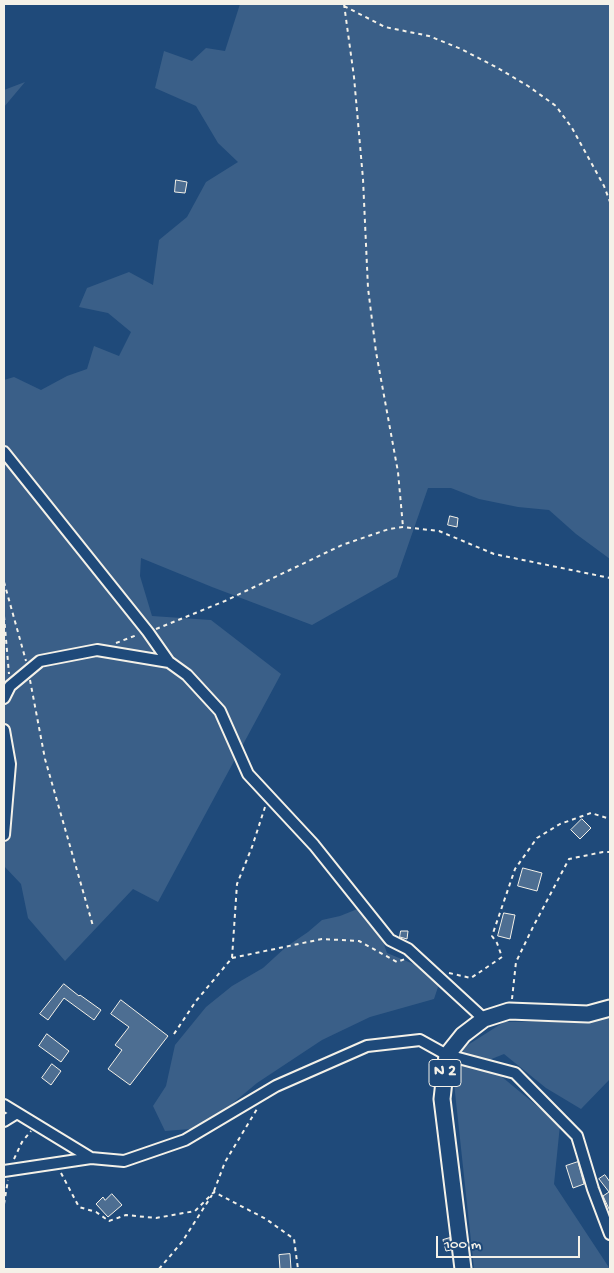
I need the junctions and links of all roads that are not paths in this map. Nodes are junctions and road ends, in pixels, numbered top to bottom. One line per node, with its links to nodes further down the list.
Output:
1 (4, 452): 2 (street)
2 (169, 662): 3 (street); 7 (street)
3 (4, 698)
4 (4, 730): 5 (street)
5 (4, 835)
6 (610, 1008): 7 (main road, N 2)
7 (484, 1019): 8 (main road, N 2)
8 (447, 1055): 12 (street); 14 (street); 15 (main road, N 2)
9 (4, 1105): 10 (street)
10 (17, 1113): 11 (street); 12 (street)
11 (4, 1121)
12 (91, 1158): 13 (street)
13 (4, 1172)
14 (609, 1228)
15 (463, 1269)

